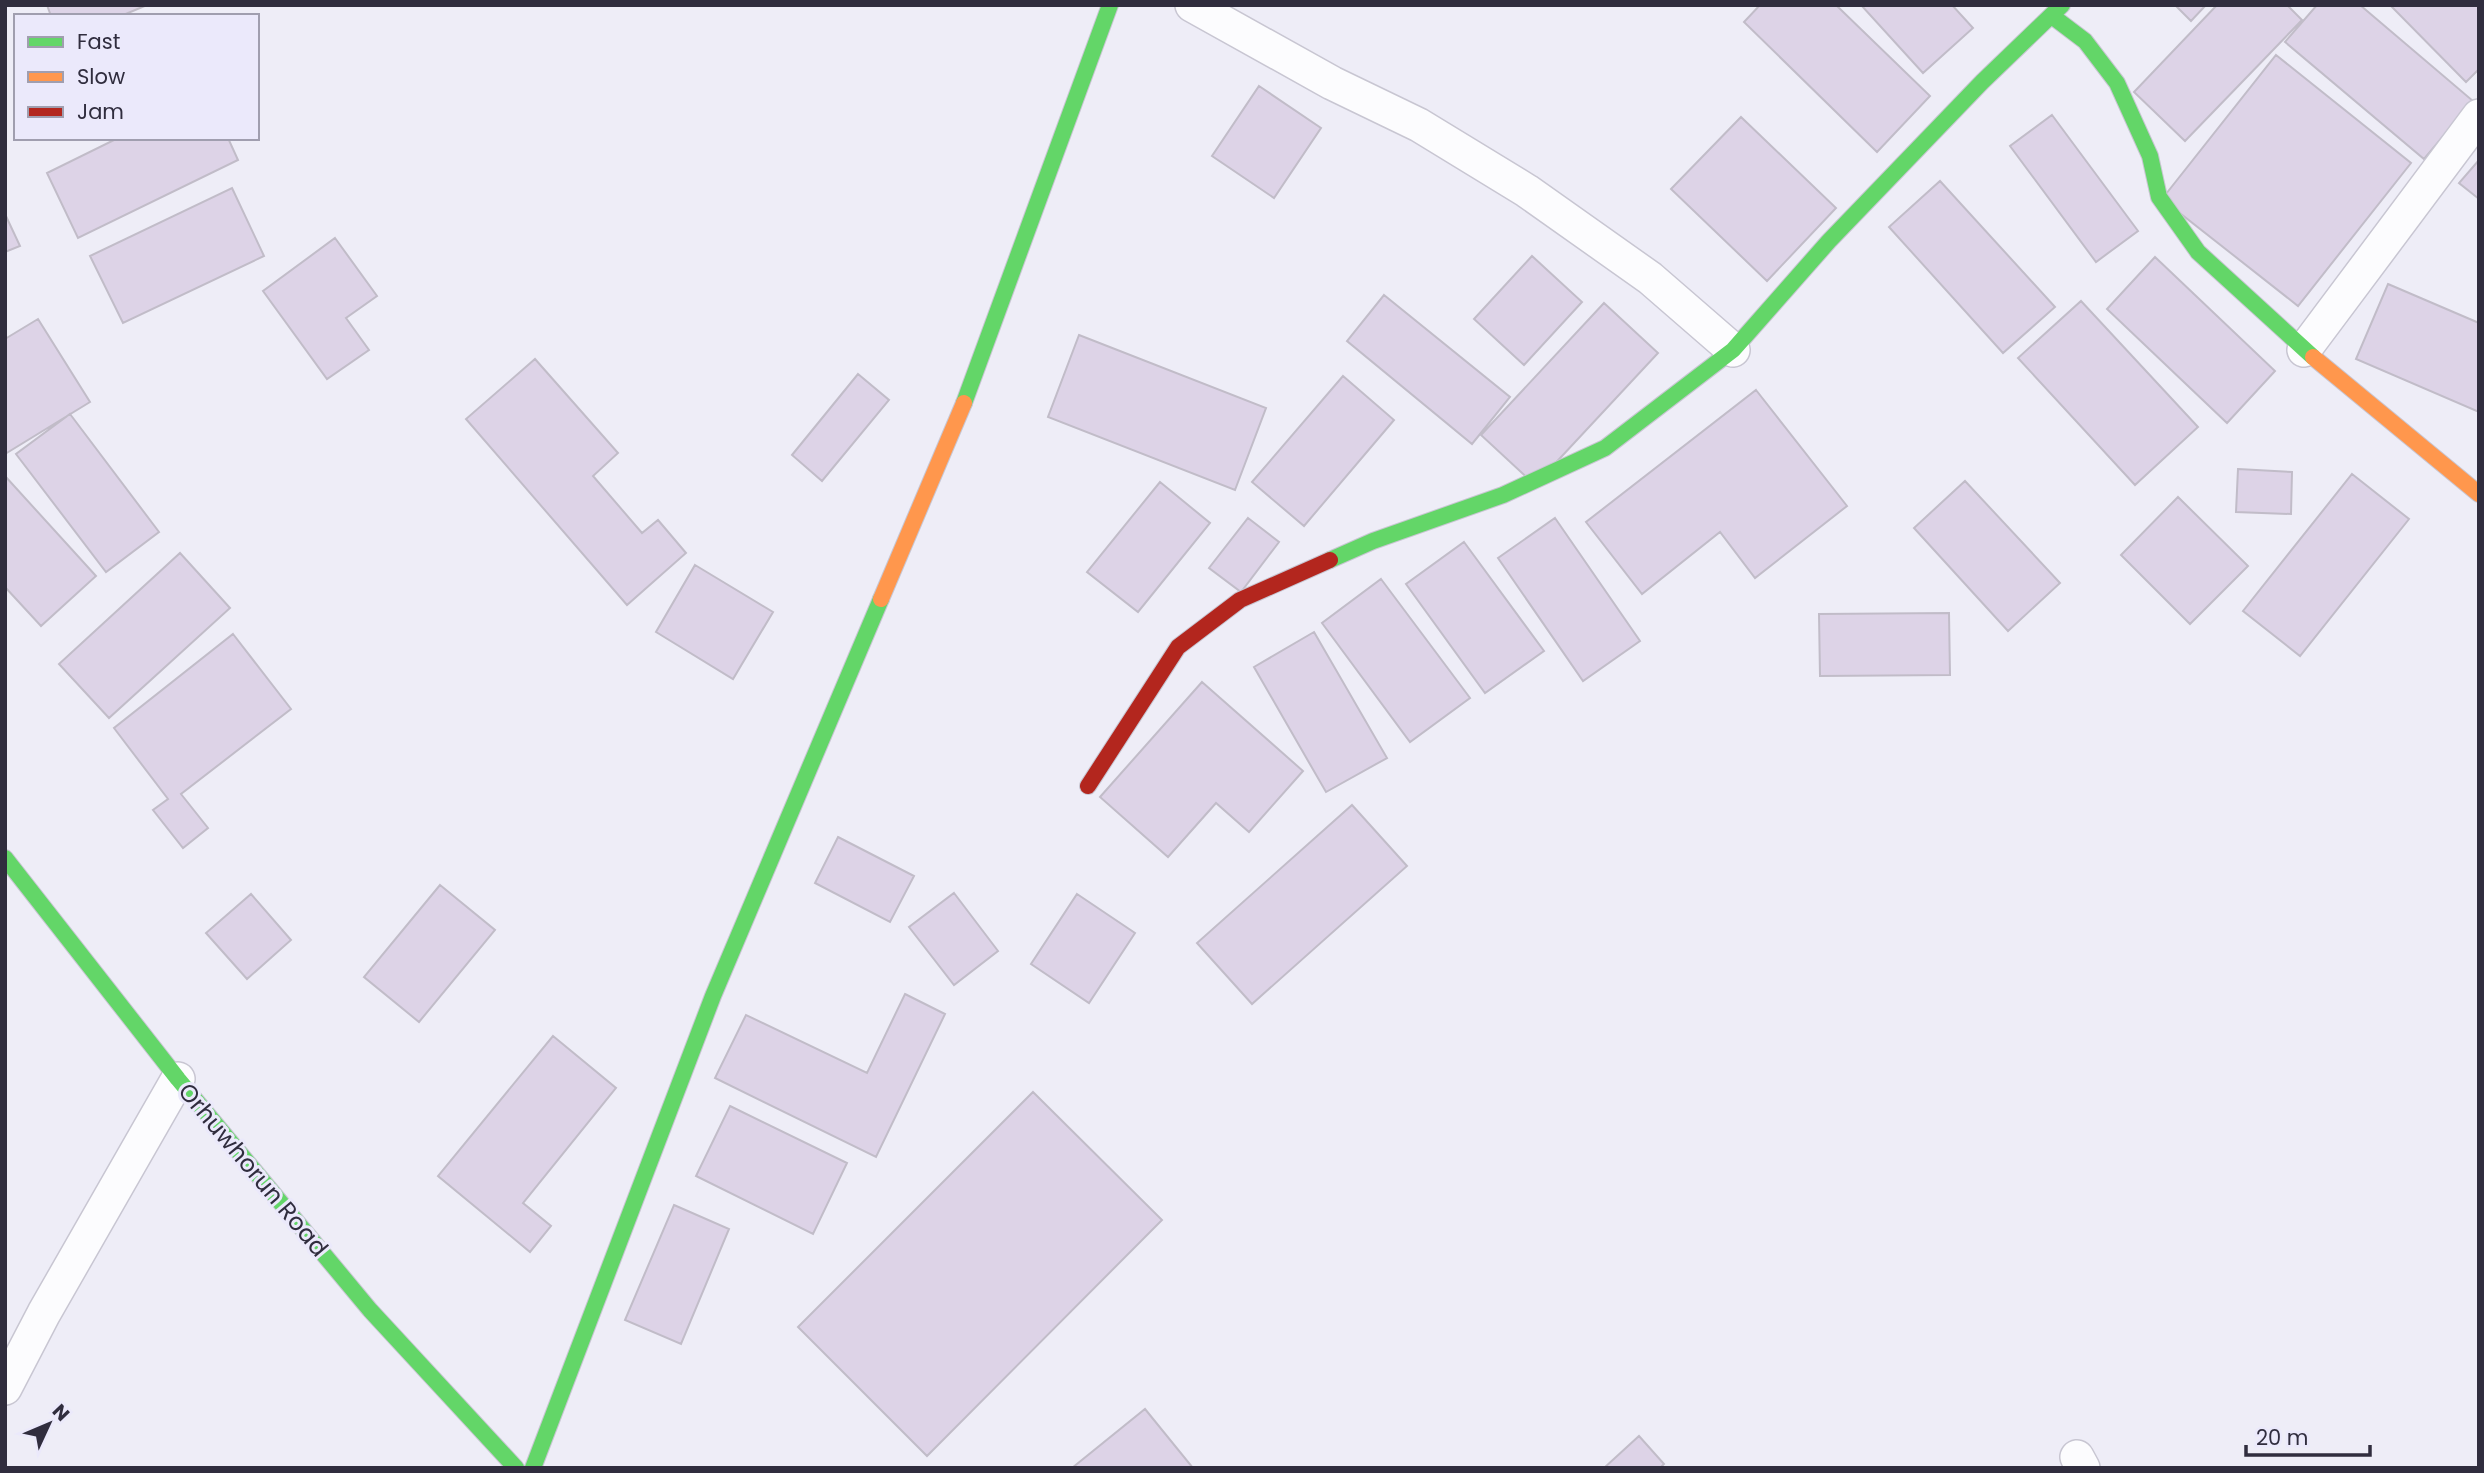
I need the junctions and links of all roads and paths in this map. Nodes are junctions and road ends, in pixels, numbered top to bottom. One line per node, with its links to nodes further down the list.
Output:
1 (1110, 5): 13 (street)
2 (1192, 5): 5 (street)
3 (2057, 11): 5 (street); 6 (street)
4 (2479, 116): 6 (street)
5 (1733, 350): 8 (street)
6 (2304, 350): 7 (street)
7 (2479, 494)
8 (1088, 786)
9 (5, 858): 10 (street, Orhuwhorun Road)
10 (178, 1079): 11 (street); 12 (street, Orhuwhorun Road)
11 (5, 1388)
12 (516, 1468)
13 (533, 1468)

